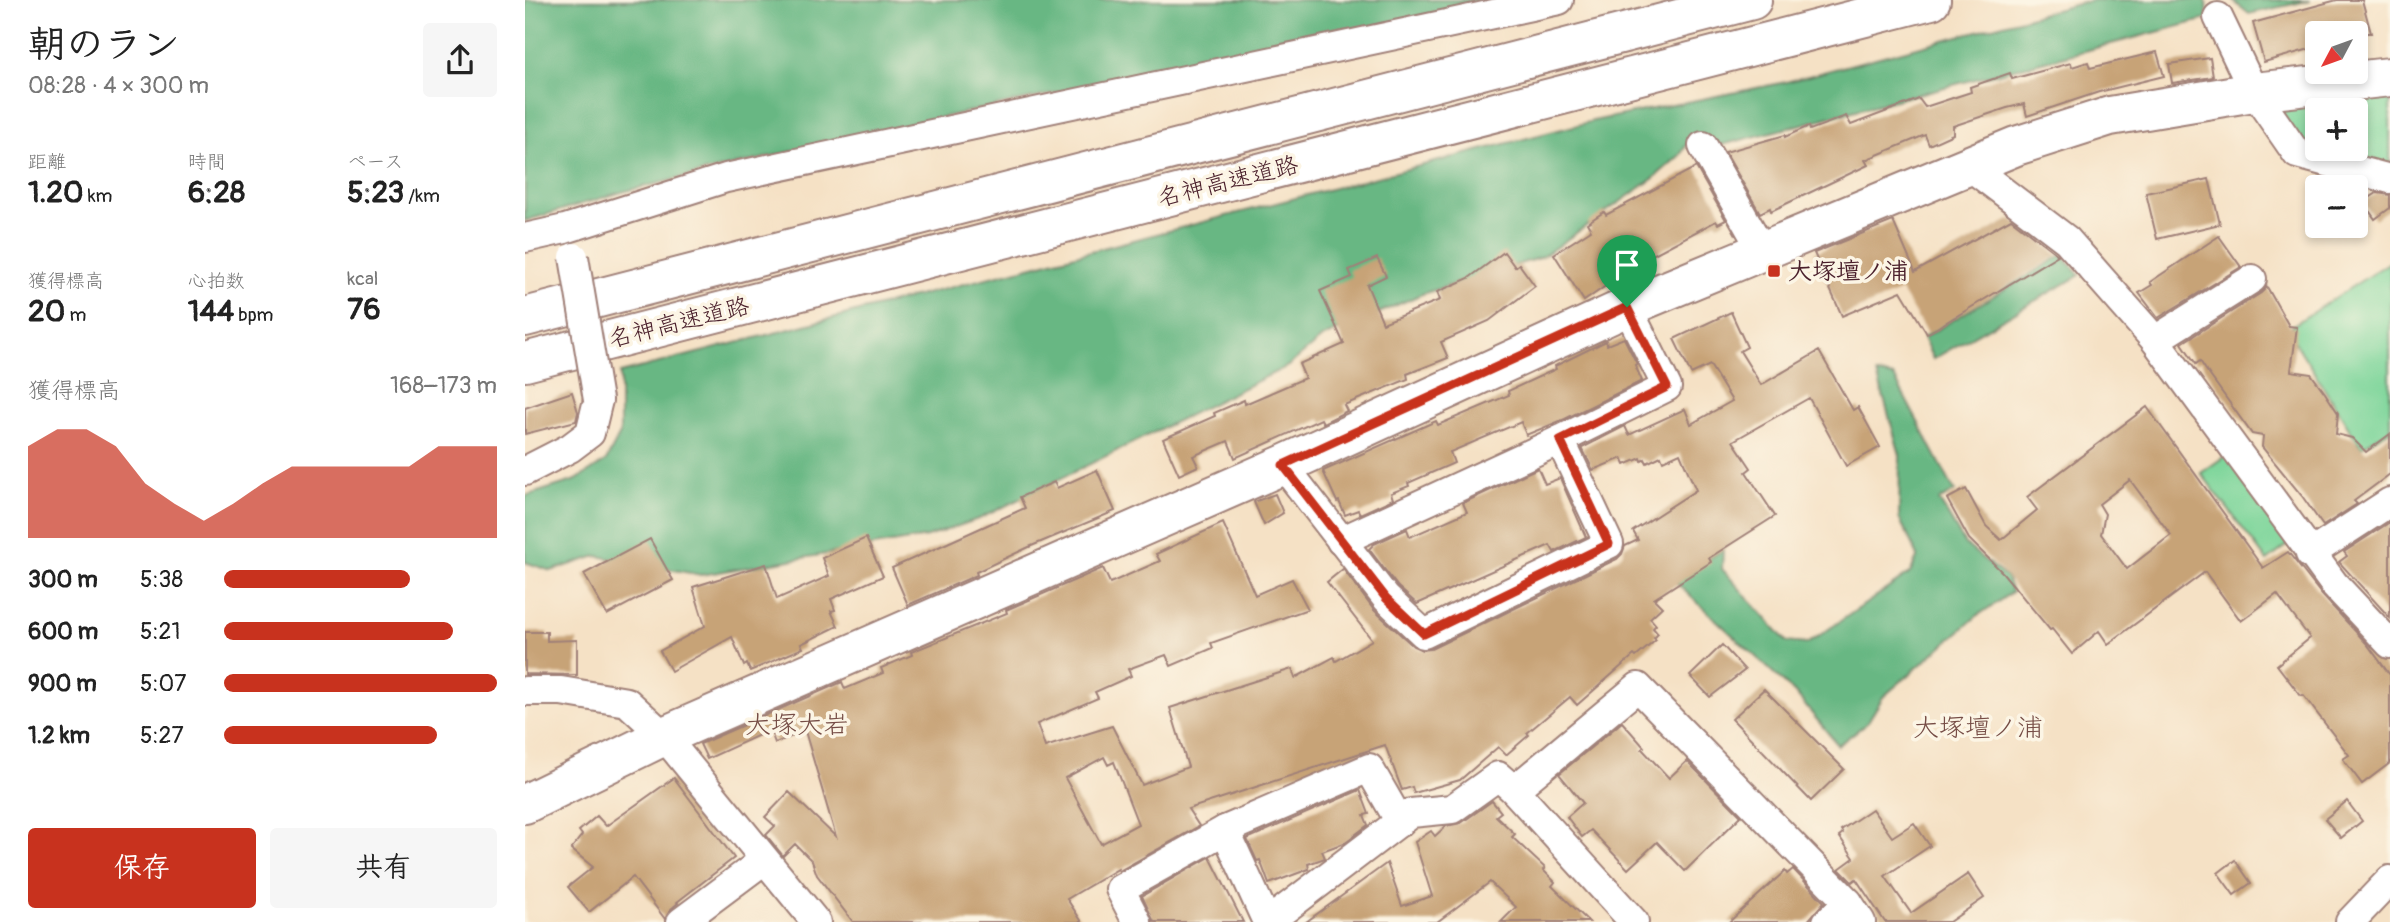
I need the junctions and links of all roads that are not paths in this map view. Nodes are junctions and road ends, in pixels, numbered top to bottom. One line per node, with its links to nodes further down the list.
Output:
1 (1559, 0): 10 (street)
2 (1752, 0): 15 (main road, 名神高速道路)
3 (1931, 0): 17 (main road, 名神高速道路)
4 (2218, 17): 6 (street)
5 (2390, 77): 6 (main road)
6 (2253, 92): 8 (main road); 9 (street)
7 (1703, 146): 12 (street)
8 (1968, 165): 12 (main road); 16 (street)
9 (2390, 179)
10 (565, 229): 11 (street); 20 (street, bridge)
11 (525, 238)
12 (1762, 250): 14 (main road)
13 (2252, 279): 16 (street)
14 (1627, 307): 18 (street); 19 (main road)
15 (525, 317)
16 (2155, 340): 23 (street)
17 (525, 362)
18 (1560, 440): 22 (street); 22 (street)
19 (1283, 465): 22 (street); 26 (main road)
20 (525, 471)
21 (2390, 502): 23 (street)
22 (1341, 541)
23 (2310, 554): 24 (street)
24 (2390, 644)
25 (525, 691): 26 (street)
26 (664, 736): 28 (main road); 31 (street)
27 (1514, 790): 29 (street); 33 (street); 38 (street)
28 (525, 804)
29 (1400, 822): 30 (street); 37 (street)
30 (1225, 830): 36 (street); 37 (street)
31 (764, 860): 34 (street); 35 (street)
32 (2390, 880): 40 (street)
33 (1855, 912): 39 (street)
34 (681, 922)
35 (815, 922)
36 (1137, 922)
37 (1268, 922)
38 (1634, 922)
39 (1827, 922)
40 (2350, 922)

